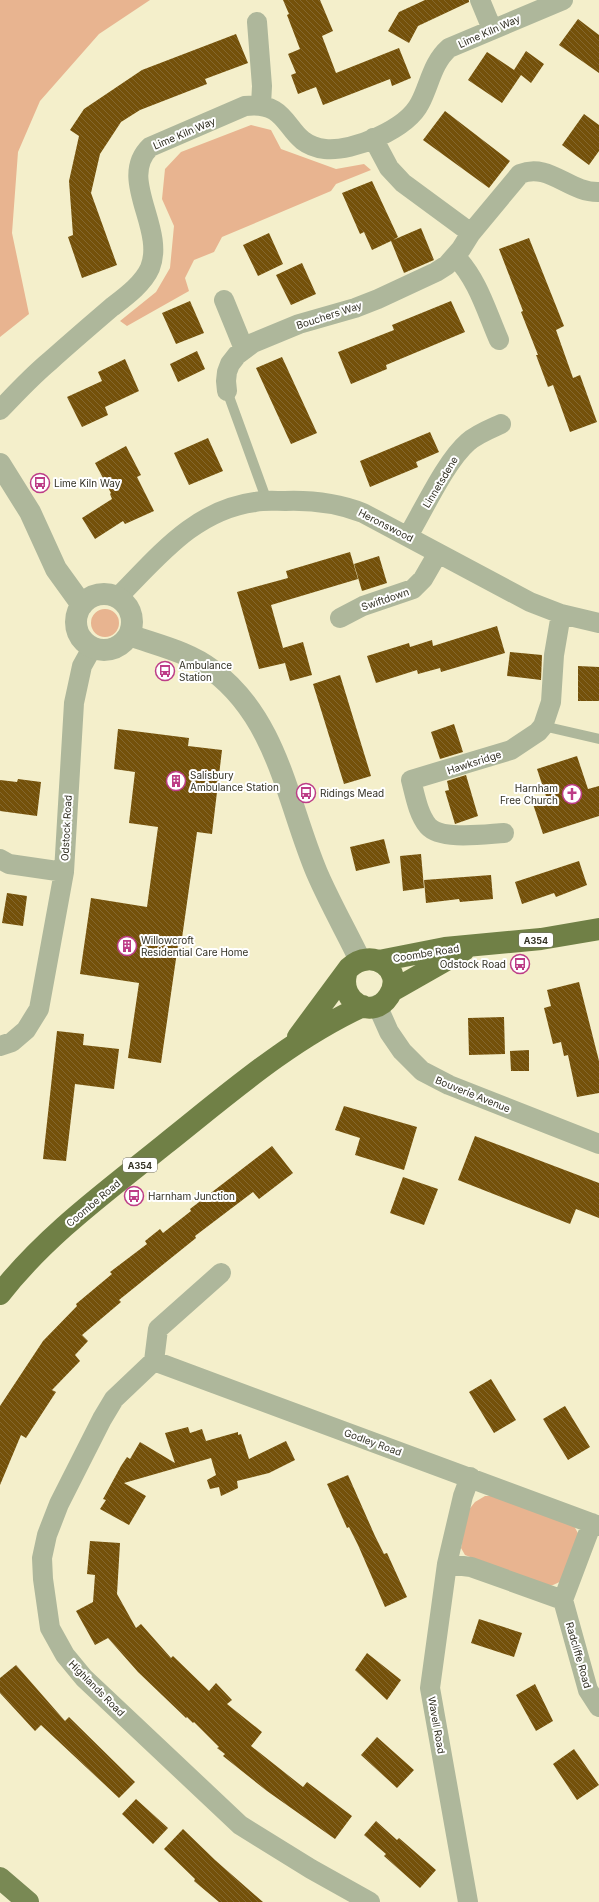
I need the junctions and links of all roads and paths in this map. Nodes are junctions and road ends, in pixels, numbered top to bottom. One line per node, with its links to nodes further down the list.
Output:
1 (480, 0): 4 (street)
2 (563, 0): 4 (street, Lime Kiln Way)
3 (257, 22): 5 (street)
4 (492, 29): 6 (street, Lime Kiln Way)
5 (261, 105): 6 (street, Lime Kiln Way); 14 (street, Lime Kiln Way)
6 (373, 138): 8 (street)
7 (599, 192): 8 (street, Bouchers Way)
8 (470, 233): 9 (street, Bouchers Way)
9 (455, 256): 11 (street); 12 (street, Bouchers Way)
10 (224, 300): 12 (street)
11 (499, 340)
12 (244, 349): 13 (street, Bouchers Way)
13 (227, 391): 17 (lane)
14 (0, 410)
15 (501, 424): 18 (street, Linnetsdene)
16 (0, 464): 21 (street)
17 (267, 501): 18 (street, Heronswood); 20 (street, Heronswood)
18 (408, 536): 19 (street, Heronswood)
19 (438, 553): 22 (street, Heronswood); 23 (street, Swiftdown)
20 (118, 598): 21 (street); 25 (street)
21 (82, 605): 26 (street)
22 (561, 614): 24 (street, Heronswood); 27 (street, Hawksridge)
23 (340, 618)
24 (599, 623)
25 (129, 635): 26 (street); 34 (street)
26 (92, 648): 31 (street, Odstock Road)
27 (543, 726): 28 (lane); 29 (street, Hawksridge)
28 (599, 739)
29 (504, 833)
30 (0, 859): 31 (street)
31 (64, 872): 36 (street, Odstock Road)
32 (599, 929): 33 (highway, Coombe Road / A354)
33 (472, 946): 34 (highway, Coombe Road / A354); 35 (highway, Coombe Road / A354)
34 (362, 965): 35 (highway, Coombe Road); 35 (highway); 37 (highway, Coombe Road / A354)
35 (377, 1001): 37 (highway, Coombe Road / A354); 38 (street, Bouverie Avenue)
36 (0, 1046)
37 (290, 1047): 40 (highway, Coombe Road / A354)
38 (599, 1144)
39 (221, 1273): 41 (street)
40 (0, 1294)
41 (154, 1361): 42 (street, Godley Road); 49 (street, Highlands Road)
42 (470, 1477): 43 (street, Godley Road); 44 (street, Wavell Road)
43 (596, 1524): 45 (street, Godley Road)
44 (447, 1564): 45 (street); 50 (street, Wavell Road)
45 (563, 1600): 46 (street, Radcliffe Road)
46 (599, 1708)
47 (0, 1878): 48 (main road)
48 (28, 1902)
49 (370, 1902)
50 (468, 1902)

